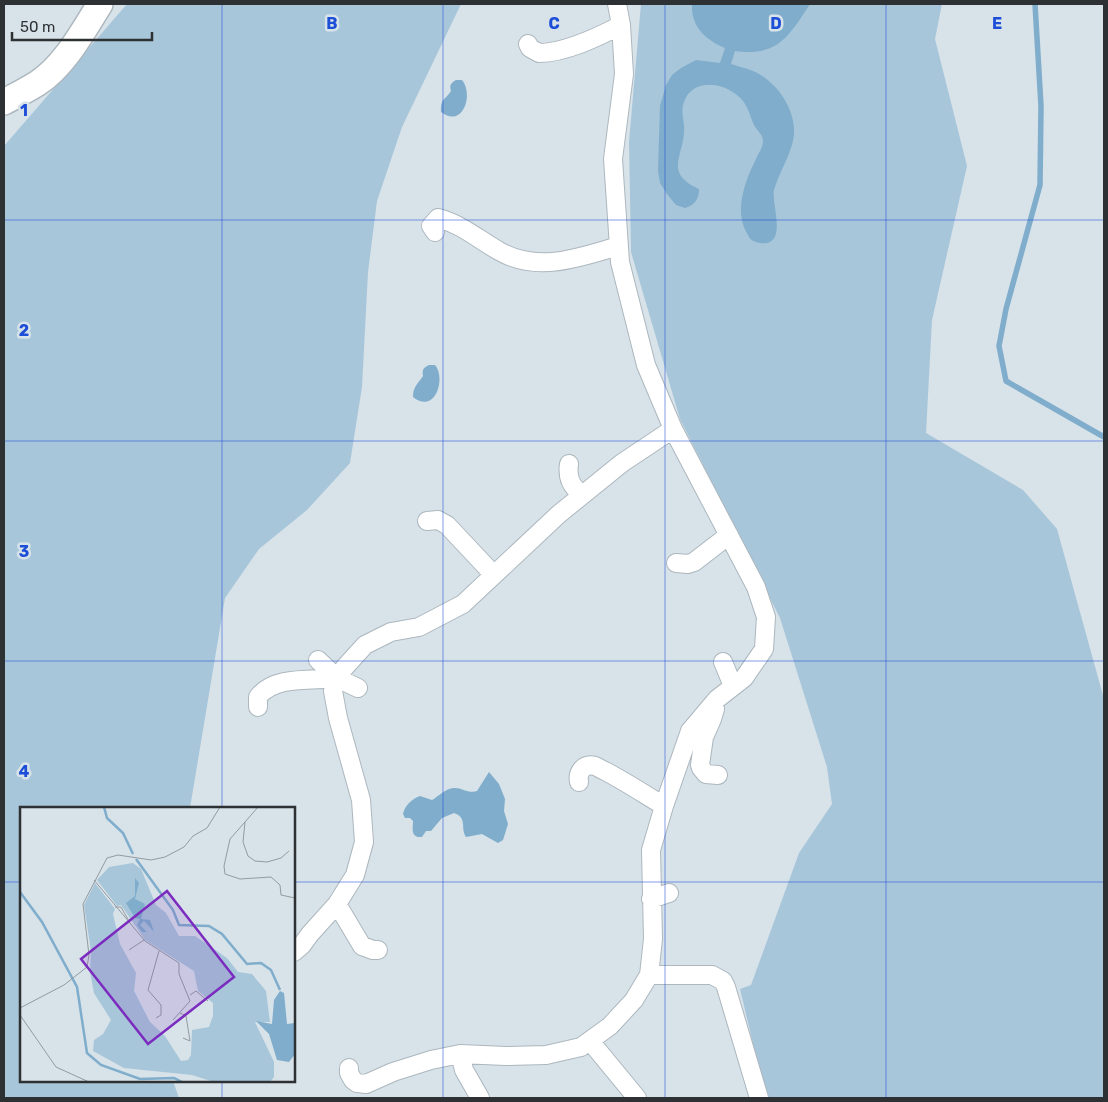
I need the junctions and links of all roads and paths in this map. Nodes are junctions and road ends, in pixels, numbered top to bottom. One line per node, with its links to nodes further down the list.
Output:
1 (100, 4): 5 (street)
2 (617, 4): 3 (street)
3 (621, 24): 4 (street); 7 (street)
4 (528, 44)
5 (4, 102)
6 (435, 232): 7 (street)
7 (618, 246): 8 (street)
8 (673, 429): 10 (street); 12 (street)
9 (569, 464): 10 (street)
10 (582, 495): 14 (street)
11 (427, 521): 14 (street)
12 (728, 535): 13 (street); 18 (street)
13 (676, 563)
14 (493, 574): 17 (street)
15 (318, 660): 17 (street)
16 (723, 662): 18 (street)
17 (337, 678): 19 (street); 21 (street); 27 (street)
18 (733, 686): 20 (street)
19 (358, 688)
20 (717, 699): 22 (street); 24 (street)
21 (258, 707)
22 (718, 774)
23 (579, 782): 24 (street)
24 (664, 806): 26 (street)
25 (669, 893): 26 (street)
26 (651, 899): 30 (street)
27 (337, 904): 28 (street); 29 (street)
28 (378, 950)
29 (295, 951)
30 (649, 975): 31 (street); 36 (street)
31 (590, 1041): 32 (street); 35 (street)
32 (460, 1054): 33 (street); 34 (street)
33 (349, 1068)
34 (480, 1098)
35 (637, 1098)
36 (759, 1098)

